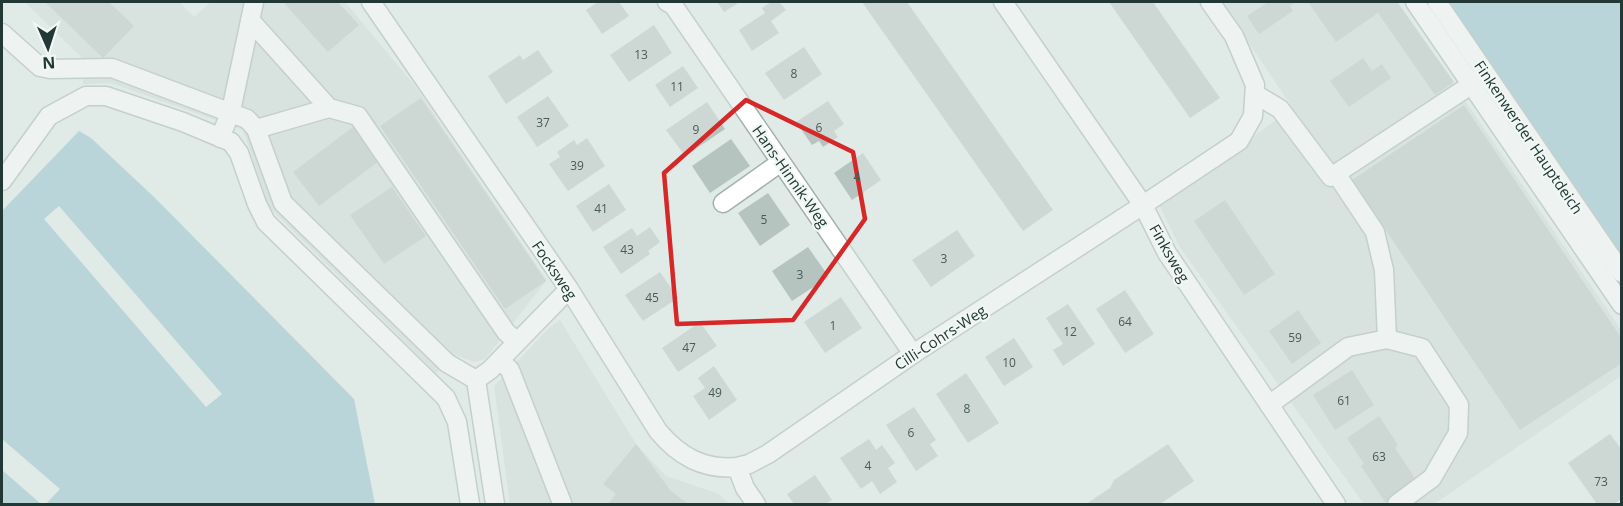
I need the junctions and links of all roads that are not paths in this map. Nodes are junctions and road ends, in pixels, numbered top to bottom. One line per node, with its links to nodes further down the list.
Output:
1 (254, 2): 8 (street)
2 (371, 2): 22 (street, Focksweg)
3 (667, 2): 16 (street, Hans-Hinnik-Weg)
4 (1003, 2): 20 (street, Finksweg)
5 (1210, 2): 11 (street)
6 (1415, 2): 10 (street)
7 (1437, 2): 10 (street, Finkenwerder Hauptdeich)
8 (250, 20): 12 (street); 13 (street)
9 (2, 33): 13 (street)
10 (1479, 79): 17 (street); 21 (street, Finkenwerder Hauptdeich); 23 (street)
11 (1255, 94): 17 (street); 20 (street, Cilli-Cohrs-Weg)
12 (329, 108): 14 (street); 25 (street)
13 (231, 111): 14 (street); 15 (street)
14 (256, 129): 28 (street)
15 (220, 138): 18 (street); 32 (street)
16 (781, 162): 19 (street); 26 (street, Hans-Hinnik-Weg)
17 (1337, 175): 24 (street)
18 (2, 181)
19 (723, 203)
20 (1143, 206): 26 (street, Cilli-Cohrs-Weg); 29 (street, Finksweg)
21 (1622, 273)
22 (569, 289): 25 (street); 30 (street, Focksweg)
23 (1622, 305)
24 (1387, 339): 29 (street); 36 (street)
25 (517, 342): 27 (street)
26 (913, 354): 30 (street, Cilli-Cohrs-Weg)
27 (500, 360): 28 (street); 31 (street)
28 (476, 380): 33 (street)
29 (1269, 405): 35 (street, Finksweg)
30 (737, 467): 34 (street)
31 (562, 503)
32 (470, 504)
33 (495, 504)
34 (756, 504)
35 (1336, 504)
36 (1397, 504)

